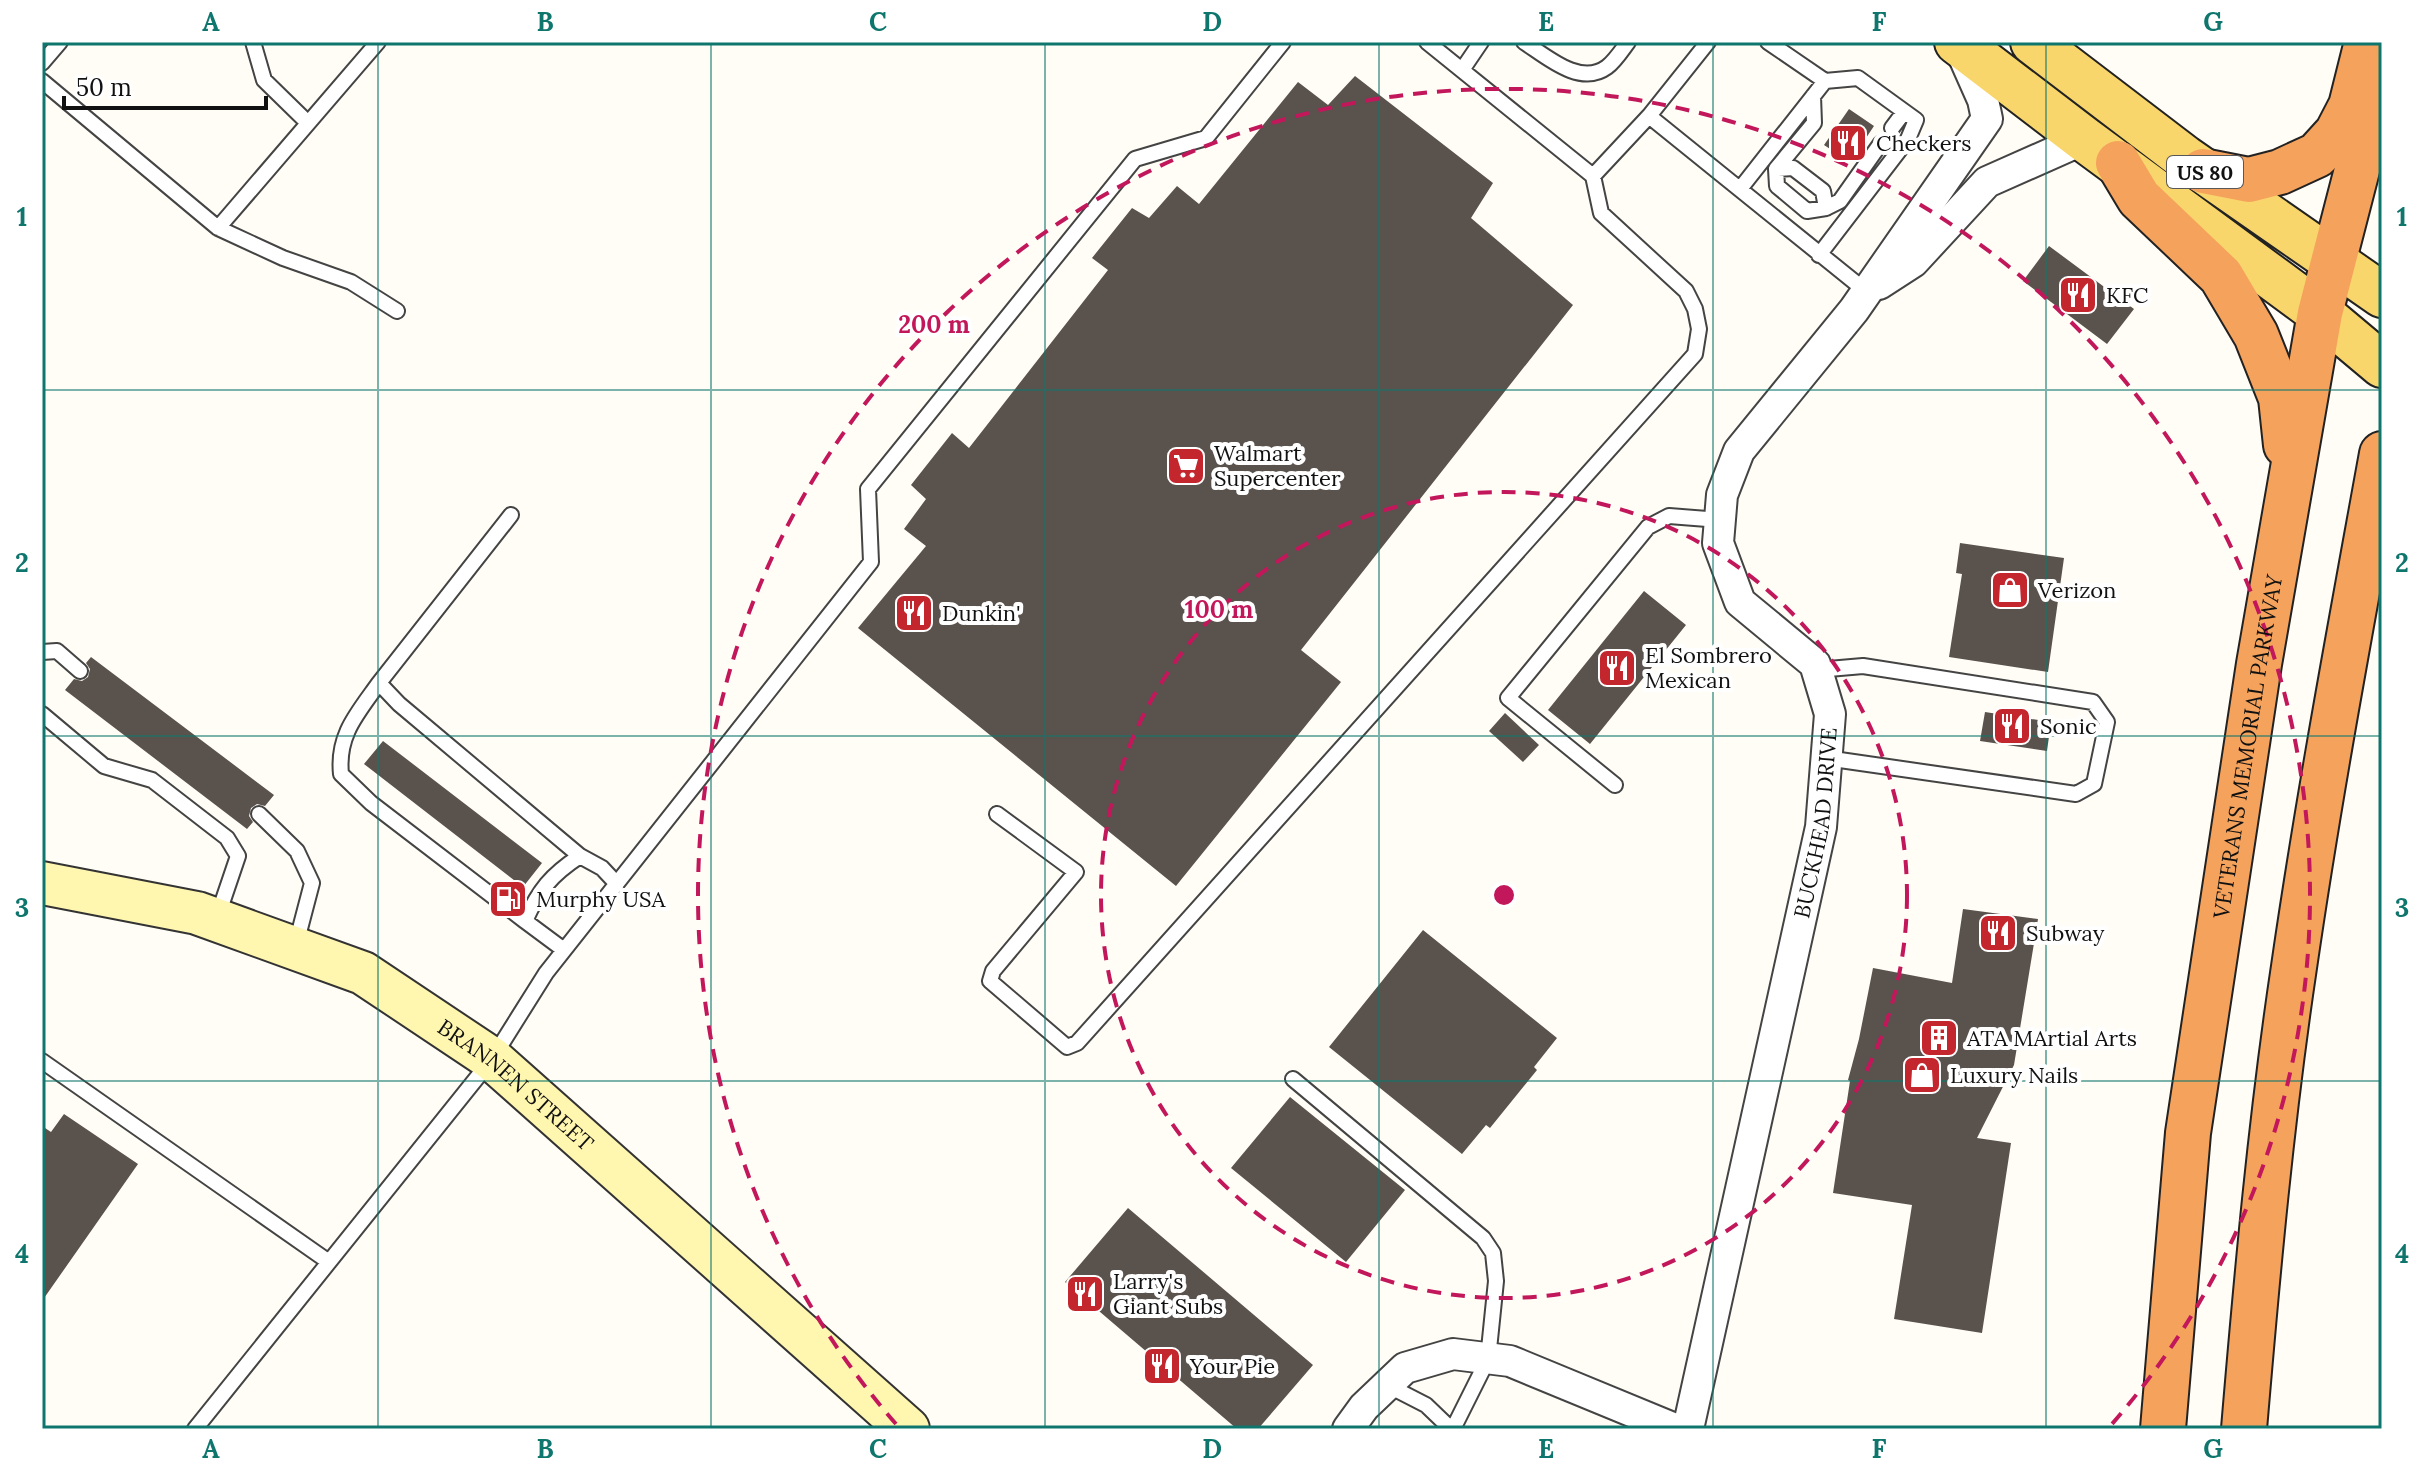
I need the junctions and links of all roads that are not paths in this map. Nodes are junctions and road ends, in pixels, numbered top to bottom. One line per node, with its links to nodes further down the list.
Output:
1 (60, 42): 14 (lane)
2 (253, 42): 22 (lane)
3 (378, 42): 22 (lane)
4 (1283, 42): 55 (lane)
5 (1427, 42): 15 (lane)
6 (1481, 42): 15 (lane)
7 (1524, 42): 8 (lane)
8 (1628, 42)
9 (1708, 42): 21 (lane)
10 (1768, 42): 18 (lane)
11 (1957, 42): 25 (main road, US 80); 34 (street, BUCKHEAD DRIVE)
12 (2033, 42): 27 (main road, US 80)
13 (2367, 42): 27 (highway)
14 (42, 63)
15 (1462, 70): 28 (lane)
16 (2382, 73): 33 (highway, VETERANS MEMORIAL PARKWAY)
17 (42, 81): 31 (lane)
18 (1825, 81): 19 (lane); 20 (lane)
19 (1813, 96): 26 (lane); 29 (lane)
20 (1904, 112): 23 (lane); 32 (lane)
21 (1649, 116): 28 (lane); 29 (lane)
22 (308, 123): 31 (lane)
23 (1892, 128)
24 (1881, 143): 30 (lane)
25 (2101, 151): 34 (street, BUCKHEAD DRIVE); 37 (main road, US 80); 40 (highway)
26 (1776, 169): 30 (lane); 30 (lane)
27 (2203, 171): 33 (main road, US 80)
28 (1593, 176): 52 (lane)
29 (1740, 189): 32 (lane)
30 (1826, 208)
31 (218, 228): 36 (lane)
32 (1819, 255): 34 (lane)
33 (2333, 263): 35 (main road, US 80); 37 (highway, VETERANS MEMORIAL PARKWAY)
34 (1867, 292): 42 (street, BUCKHEAD DRIVE)
35 (2382, 295)
36 (397, 311)
37 (2320, 313): 38 (main road, US 80); 40 (highway, VETERANS MEMORIAL PARKWAY)
38 (2382, 365)
39 (2382, 454): 60 (highway)
40 (2290, 486): 73 (highway, VETERANS MEMORIAL PARKWAY)
41 (511, 515): 47 (lane)
42 (1720, 520): 45 (street, BUCKHEAD DRIVE); 50 (lane)
43 (2382, 611): 60 (highway)
44 (42, 652): 46 (lane)
45 (1817, 670): 49 (street, BUCKHEAD DRIVE); 49 (lane)
46 (80, 671)
47 (379, 683): 53 (lane); 57 (lane)
48 (42, 714): 56 (lane)
49 (1826, 758): 72 (street, BUCKHEAD DRIVE)
50 (1615, 785)
51 (259, 814): 58 (lane)
52 (997, 814)
53 (580, 856): 55 (lane); 57 (lane)
54 (42, 883): 56 (street, BRANNEN STREET)
55 (617, 884): 59 (lane)
56 (216, 920): 58 (street, BRANNEN STREET)
57 (525, 921): 59 (lane)
58 (295, 948): 61 (street, BRANNEN STREET)
59 (564, 950): 61 (lane)
60 (2294, 968): 74 (highway)
61 (492, 1059): 64 (lane); 68 (street, BRANNEN STREET)
62 (42, 1061): 64 (lane)
63 (1293, 1079): 65 (lane)
64 (329, 1262): 67 (lane)
65 (1488, 1359): 66 (street); 70 (lane); 71 (street)
66 (1387, 1385): 69 (street); 70 (lane)
67 (195, 1429)
68 (908, 1429)
69 (1348, 1429)
70 (1452, 1429)
71 (1675, 1429)
72 (1688, 1429)
73 (2163, 1429)
74 (2244, 1429)

